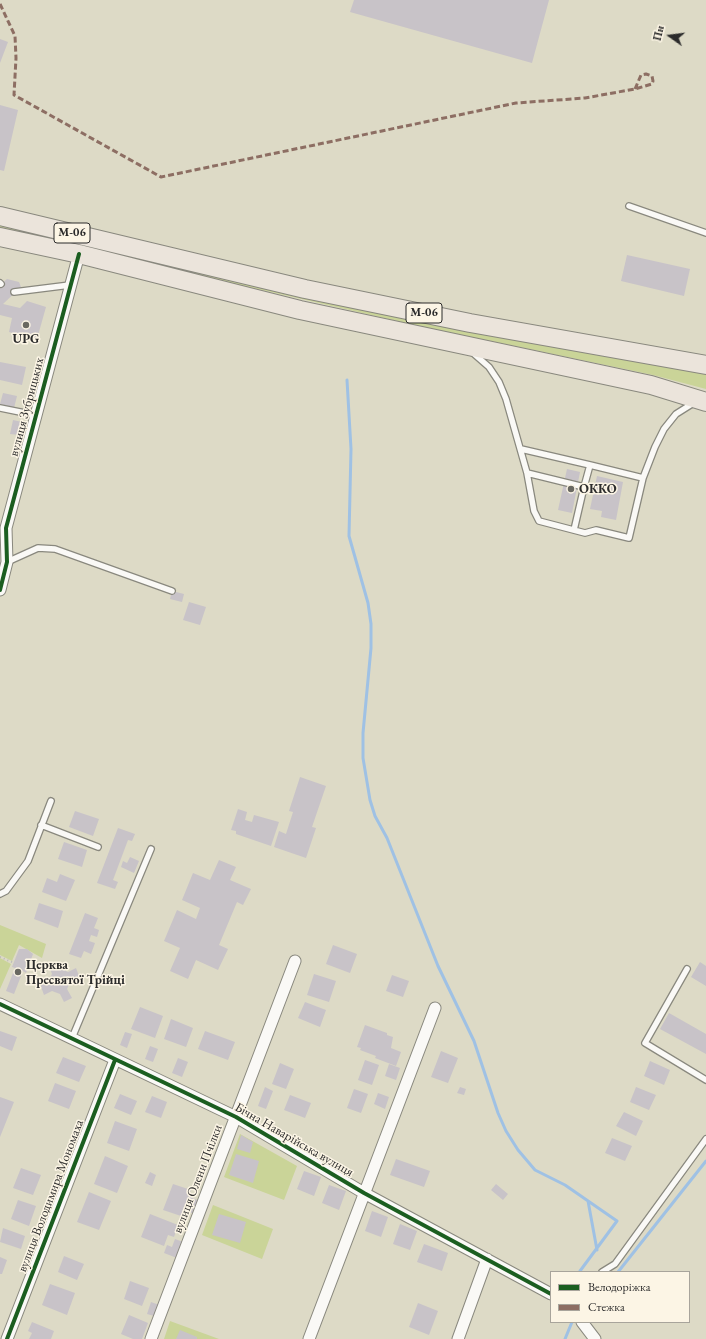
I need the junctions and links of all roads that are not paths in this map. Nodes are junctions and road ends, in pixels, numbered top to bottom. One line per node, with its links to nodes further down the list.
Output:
1 (629, 206): 3 (lane)
2 (0, 216): 9 (highway, М-06)
3 (706, 233)
4 (0, 237): 5 (highway, М-06)
5 (79, 254): 6 (street, вулиця Зубрицьких); 8 (highway, М-06)
6 (70, 285): 7 (lane); 12 (street, вулиця Зубрицьких)
7 (14, 292)
8 (464, 345): 10 (highway, М-06); 13 (lane)
9 (706, 365)
10 (703, 401): 16 (lane)
11 (0, 408): 12 (lane)
12 (35, 415): 19 (street, вулиця Зубрицьких)
13 (520, 449): 14 (lane); 15 (lane)
14 (590, 465): 16 (lane); 17 (lane)
15 (527, 474): 17 (lane); 18 (lane)
16 (643, 478): 18 (lane)
17 (584, 487): 18 (lane)
18 (574, 530)
19 (7, 562): 20 (street, вулиця Зубрицьких); 21 (lane)
20 (0, 590)
21 (172, 592)
22 (51, 801): 23 (lane)
23 (41, 825): 24 (lane); 26 (lane)
24 (98, 847)
25 (151, 848): 31 (lane)
26 (0, 894)
27 (295, 962): 34 (street, вулиця Олени Пчілки)
28 (687, 968): 33 (lane)
29 (0, 1004): 31 (street, Бічна Наварійська вулиця)
30 (435, 1008): 36 (street)
31 (72, 1038): 32 (street, Бічна Наварійська вулиця)
32 (115, 1060): 34 (street, Бічна Наварійська вулиця); 41 (street, вулиця Володимира Мономаха)
33 (706, 1080)
34 (236, 1117): 36 (street, Бічна Наварійська вулиця); 42 (street, вулиця Олени Пчілки)
35 (706, 1140): 38 (lane)
36 (364, 1193): 37 (street, Бічна Наварійська вулиця); 43 (street)
37 (487, 1259): 39 (street, Бічна Наварійська вулиця); 44 (street)
38 (604, 1271)
39 (550, 1293)
40 (583, 1323): 45 (street)
41 (7, 1339)
42 (151, 1339)
43 (309, 1339)
44 (458, 1339)
45 (595, 1339)

